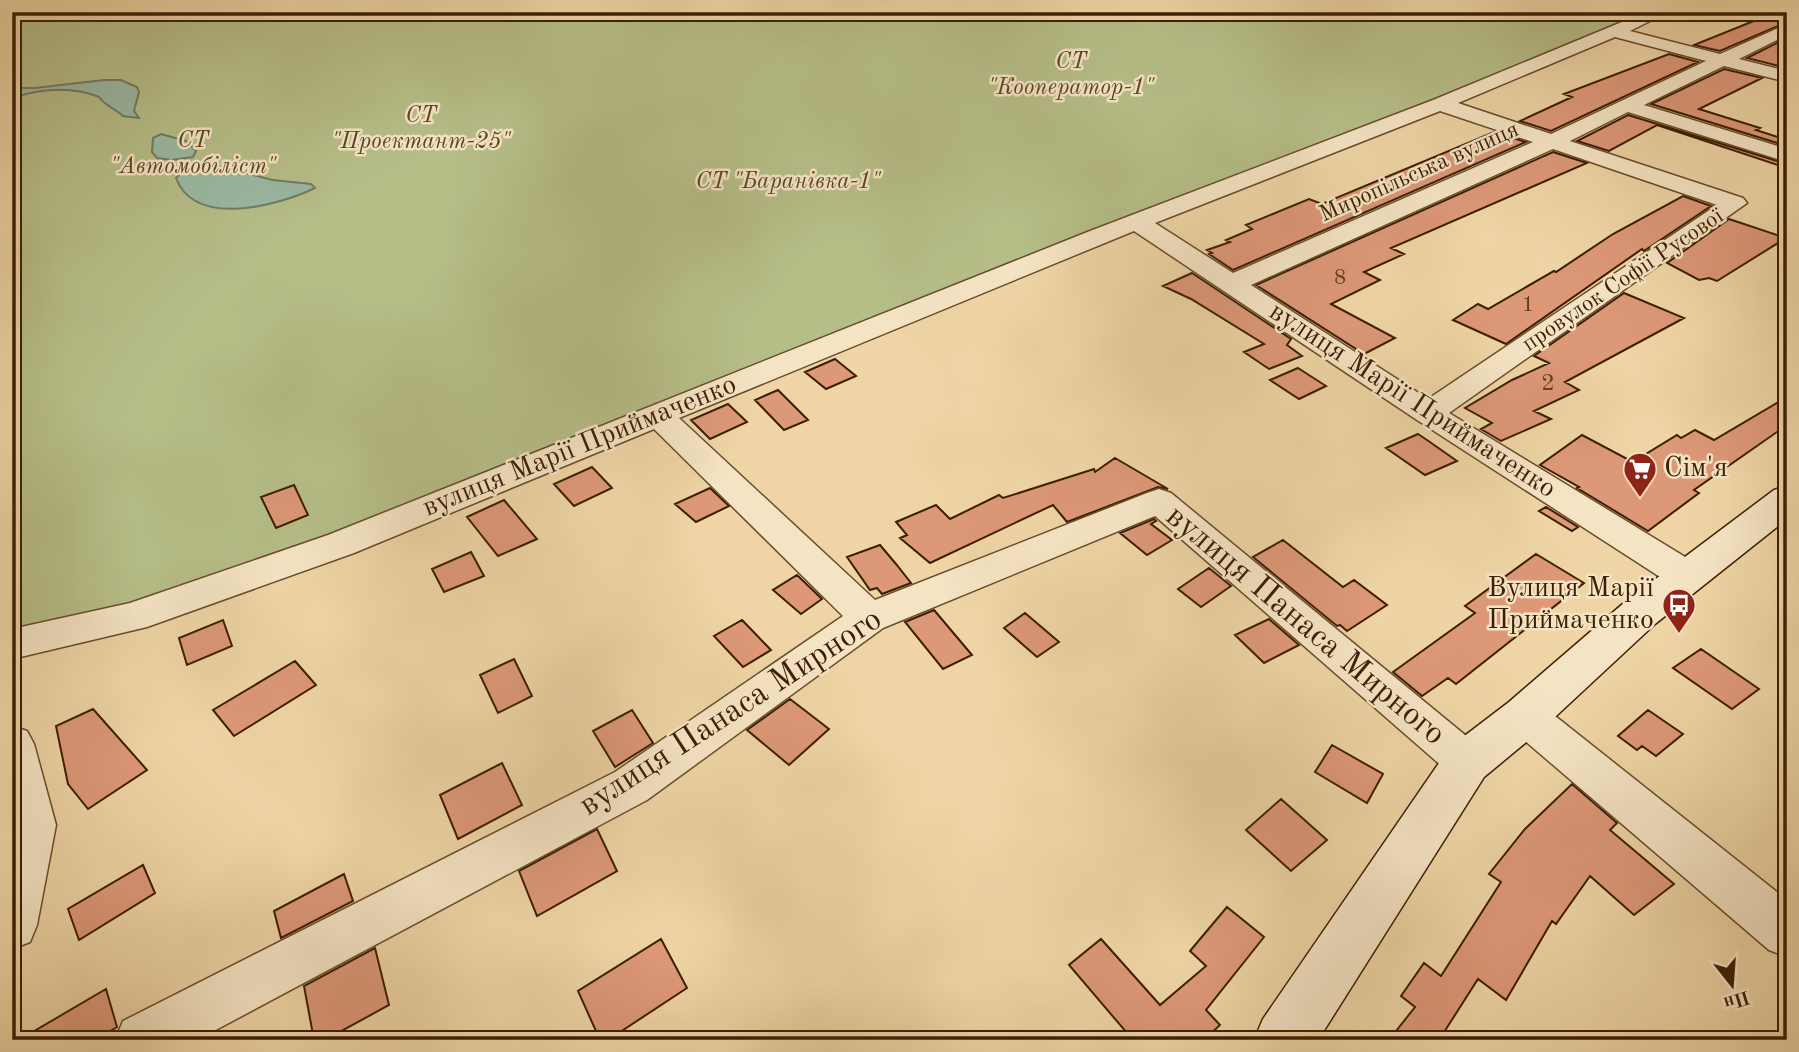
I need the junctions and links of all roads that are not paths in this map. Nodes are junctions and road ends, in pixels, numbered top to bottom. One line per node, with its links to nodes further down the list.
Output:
1 (1660, 12): 3 (street, вулиця Марії Приймаченко)
2 (1787, 29): 4 (street, Миропільська вулиця)
3 (1612, 30): 4 (street); 6 (street, вулиця Марії Приймаченко)
4 (1724, 61): 5 (street); 7 (street, Миропільська вулиця)
5 (1787, 76)
6 (1440, 104): 8 (street, провулок Софії Русової); 10 (street, вулиця Марії Приймаченко)
7 (1628, 106): 8 (street, Миропільська вулиця); 9 (street)
8 (1550, 142): 11 (street, Миропільська вулиця); 12 (street, провулок Софії Русової)
9 (1787, 156)
10 (1139, 223): 11 (street, вулиця Марії Приймаченко); 13 (street, вулиця Марії Приймаченко)
11 (1231, 284): 12 (street, вулиця Марії Приймаченко)
12 (1428, 413): 15 (street, вулиця Марії Приймаченко)
13 (658, 415): 16 (street); 17 (street, вулиця Марії Приймаченко)
14 (1787, 499): 15 (main road)
15 (1687, 576): 18 (main road)
16 (869, 618): 20 (street, вулиця Панаса Мирного); 23 (street, вулиця Панаса Мирного)
17 (12, 643)
18 (1525, 716): 20 (main road); 22 (street)
19 (12, 744): 21 (street)
20 (1467, 762): 24 (main road)
21 (12, 925)
22 (1787, 932)
23 (142, 1040)
24 (1284, 1040)

